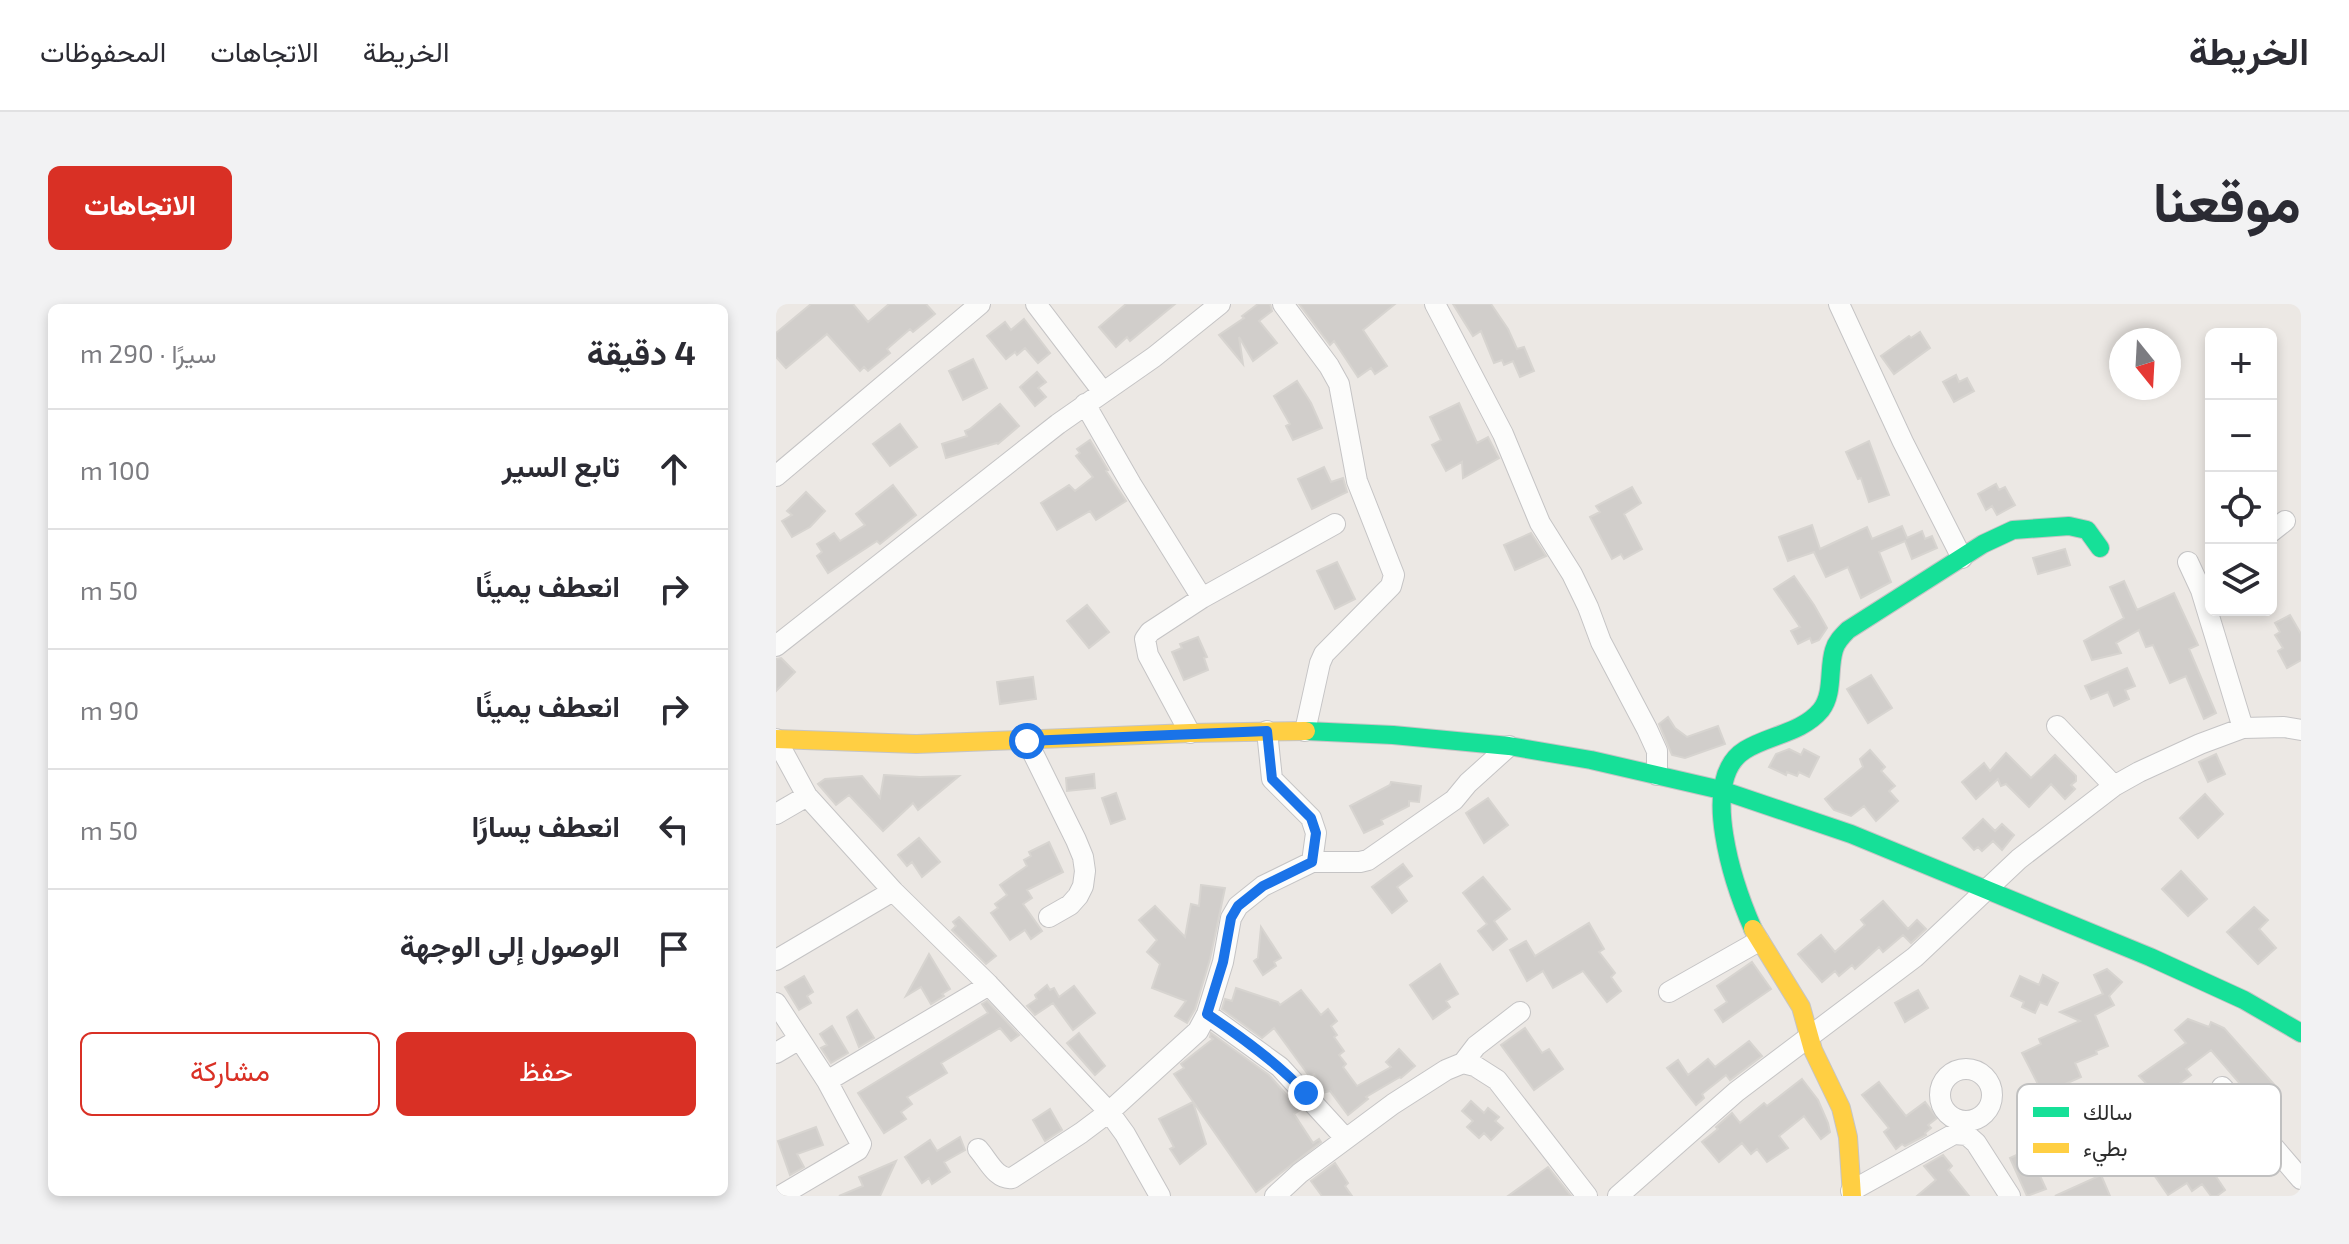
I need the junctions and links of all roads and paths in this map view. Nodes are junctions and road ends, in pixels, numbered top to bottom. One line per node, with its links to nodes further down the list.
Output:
1 (980, 304): 9 (street)
2 (1036, 304): 7 (street)
3 (1220, 304): 7 (street)
4 (1283, 304): 22 (street)
5 (1435, 304): 27 (street)
6 (1839, 304): 12 (street)
7 (1103, 392): 8 (street)
8 (1085, 404): 15 (street); 17 (street)
9 (776, 476)
10 (1335, 524): 15 (street)
11 (2100, 548): 12 (main road)
12 (1962, 558): 29 (main road)
13 (2188, 562): 14 (street)
14 (2205, 585)
15 (1202, 598): 23 (street)
16 (2214, 616): 19 (street)
17 (776, 646)
18 (2057, 726): 28 (street)
19 (2243, 728): 20 (street); 28 (street)
20 (2301, 730)
21 (1267, 731): 22 (main road); 23 (main road); 32 (street)
22 (1305, 731): 26 (main road)
23 (1190, 733): 25 (main road)
24 (776, 739): 25 (main road); 30 (street)
25 (1027, 741): 35 (street)
26 (1509, 746): 27 (main road); 32 (street)
27 (1657, 775): 29 (main road)
28 (2114, 786): 33 (street)
29 (1721, 790): 33 (main road); 36 (main road)
30 (807, 796): 31 (street); 34 (street)
31 (776, 814)
32 (1312, 862): 43 (street)
33 (1987, 888): 40 (main road); 46 (street)
34 (893, 891): 37 (street); 38 (street)
35 (1049, 917)
36 (1759, 941): 39 (street); 46 (main road)
37 (776, 960)
38 (989, 985): 50 (street); 51 (street)
39 (1669, 992)
40 (2244, 1000): 44 (main road); 45 (main road)
41 (776, 1003): 47 (street)
42 (1520, 1012): 49 (street)
43 (1207, 1014): 51 (street); 52 (street)
44 (2301, 1020)
45 (2301, 1033)
46 (1809, 1039): 56 (main road); 61 (street)
47 (798, 1040): 48 (street); 50 (street)
48 (776, 1053)
49 (1463, 1063): 52 (street); 60 (street)
50 (827, 1081): 57 (street)
51 (1109, 1112): 53 (street); 58 (street)
52 (1346, 1139): 59 (street)
53 (978, 1149)
54 (2281, 1156): 55 (street)
55 (2301, 1179)
56 (1851, 1194): 62 (street)
57 (780, 1196)
58 (1160, 1196)
59 (1275, 1196)
60 (1587, 1196)
61 (1618, 1196)
62 (2010, 1196)

